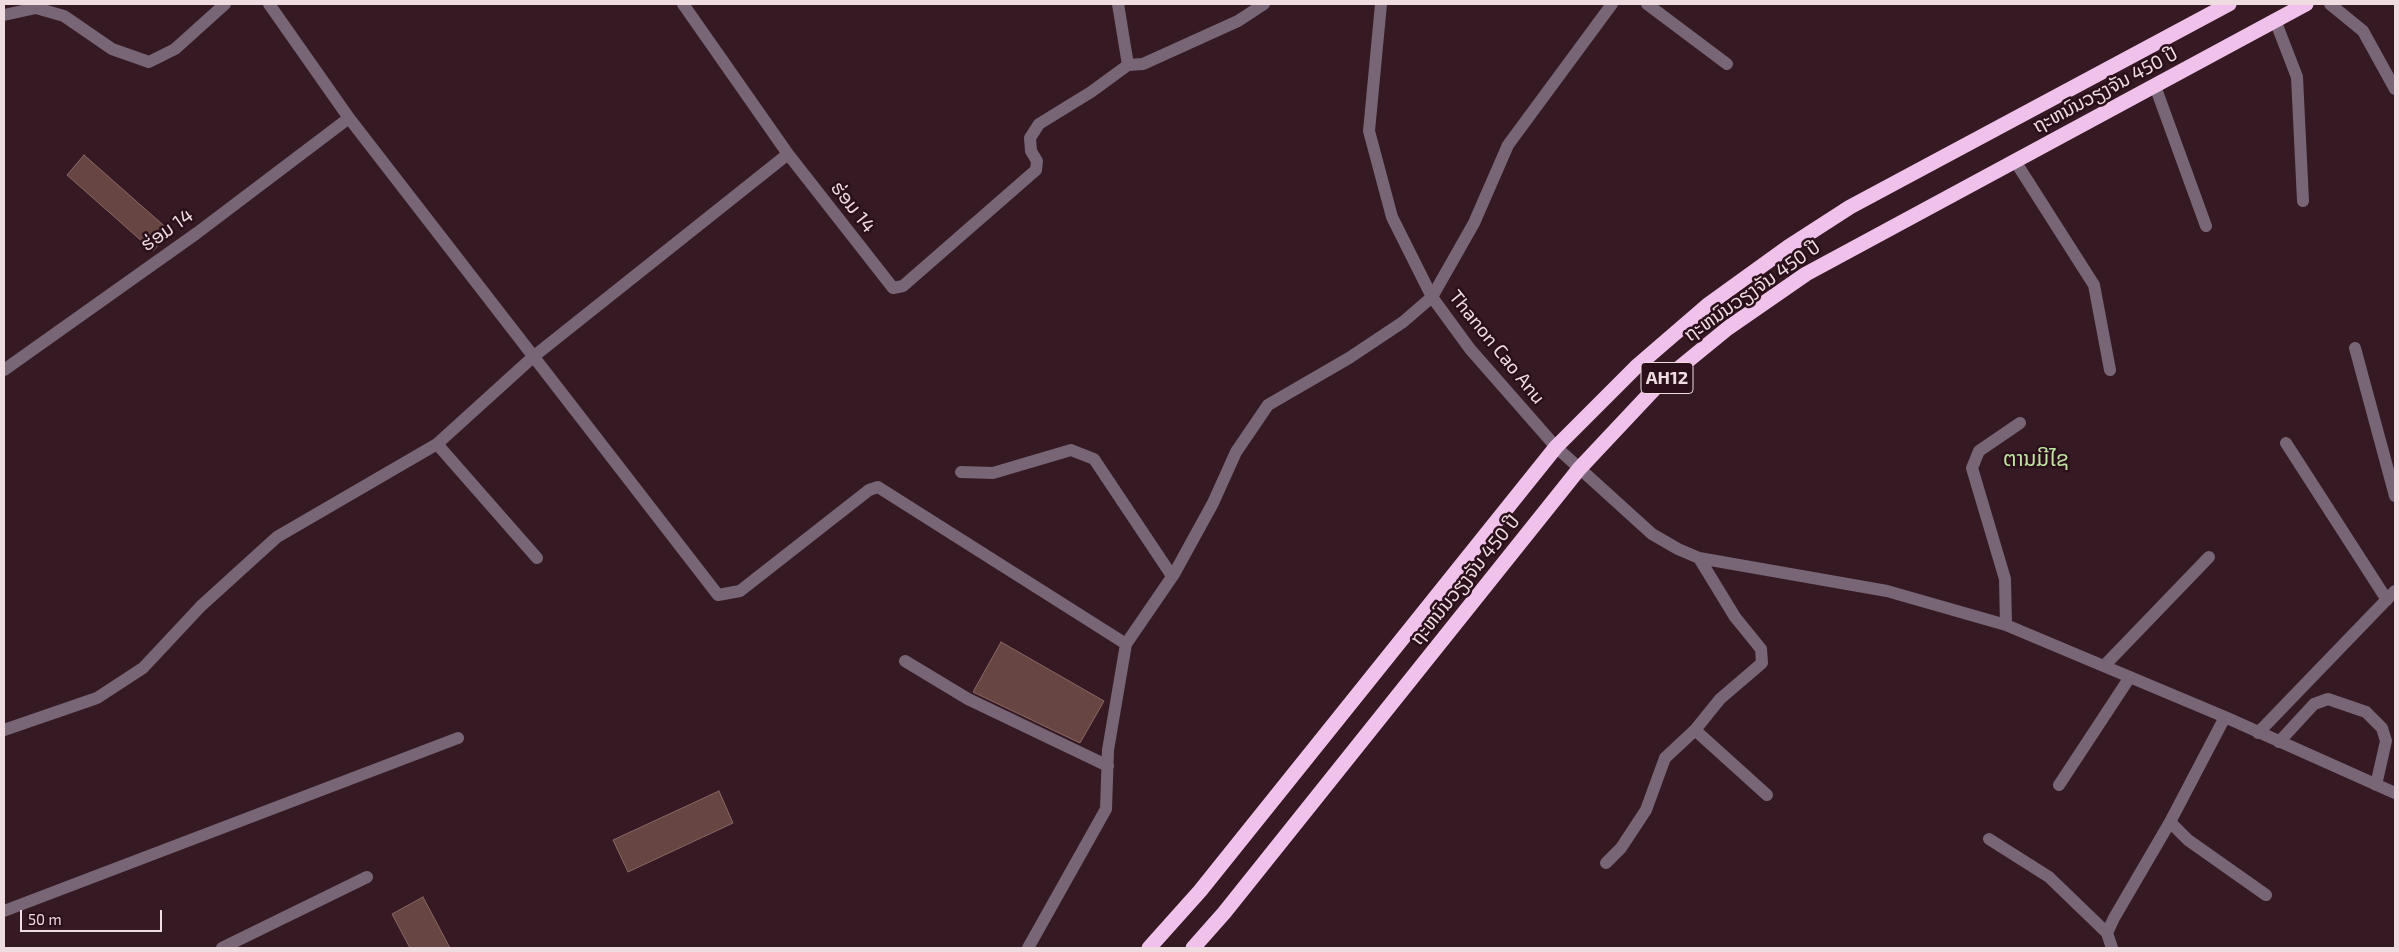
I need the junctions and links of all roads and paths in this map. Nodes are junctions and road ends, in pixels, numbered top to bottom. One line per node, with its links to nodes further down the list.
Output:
1 (225, 4): 12 (street)
2 (269, 4): 18 (street)
3 (683, 4): 19 (street, ຮ່ອມ 14)
4 (1118, 4): 15 (street)
5 (1264, 4): 15 (street)
6 (1381, 4): 23 (street, Thanon Cao Anu)
7 (1612, 4): 23 (street)
8 (1646, 4): 14 (street)
9 (2229, 4): 31 (highway, ຖະຫນົນວຽງຈັນ 450 ປີ / AH12)
10 (2306, 4): 13 (highway, ຖະຫນົນວຽງຈັນ 450 ປີ / AH12)
11 (2330, 4): 17 (street)
12 (4, 15)
13 (2275, 20): 16 (highway, ຖະຫນົນວຽງຈັນ 450 ປີ / AH12); 21 (street)
14 (1727, 64)
15 (1128, 66): 19 (street, ຮ່ອມ 14)
16 (2154, 86): 20 (highway, ຖະຫນົນວຽງຈັນ 450 ປີ / AH12); 22 (street)
17 (2395, 89)
18 (349, 118): 25 (street); 26 (street, ຮ່ອມ 14)
19 (788, 154): 25 (street)
20 (2015, 161): 27 (street); 32 (highway, ຖະຫນົນວຽງຈັນ 450 ປີ / AH12)
21 (2303, 201)
22 (2206, 226)
23 (1432, 297): 31 (street, Thanon Cao Anu); 38 (street)
24 (2355, 348): 34 (street)
25 (533, 357): 30 (street); 41 (street)
26 (4, 370)
27 (2110, 370)
28 (2020, 423): 40 (street)
29 (2286, 443): 39 (street)
30 (437, 444): 36 (street); 46 (street)
31 (1556, 447): 32 (street, Thanon Cao Anu); 66 (highway, ຖະຫນົນວຽງຈັນ 450 ປີ / AH12)
32 (1579, 470): 37 (street, Thanon Cao Anu); 67 (highway, ຖະຫນົນວຽງຈັນ 450 ປີ / AH12)
33 (961, 472): 38 (street)
34 (2395, 496)
35 (2209, 557): 43 (street)
36 (537, 558)
37 (1699, 558): 40 (street, Thanon Cao Anu); 47 (street)
38 (1172, 576): 41 (street)
39 (2391, 596): 48 (street)
40 (2006, 625): 43 (street, Thanon Cao Anu)
41 (1126, 644): 51 (street)
42 (905, 661): 51 (street)
43 (2104, 666): 44 (street, Thanon Cao Anu)
44 (2130, 677): 45 (street, Thanon Cao Anu); 52 (street)
45 (2224, 717): 48 (street, Thanon Cao Anu); 56 (street)
46 (4, 730)
47 (1695, 730): 55 (street); 58 (street)
48 (2258, 733): 50 (street, Thanon Cao Anu)
49 (458, 738): 61 (street)
50 (2279, 742): 53 (street, Thanon Cao Anu); 53 (street)
51 (1108, 766): 65 (street)
52 (2059, 785)
53 (2376, 785): 54 (street, Thanon Cao Anu)
54 (2395, 793)
55 (1766, 795)
56 (2170, 822): 60 (street); 62 (street)
57 (1989, 839): 62 (street)
58 (1606, 863)
59 (367, 878): 63 (street)
60 (2266, 895)
61 (4, 911)
62 (2107, 933): 68 (street)
63 (243, 944): 64 (street)
64 (222, 948)
65 (1028, 948)
66 (1149, 948)
67 (1193, 948)
68 (2112, 948)

